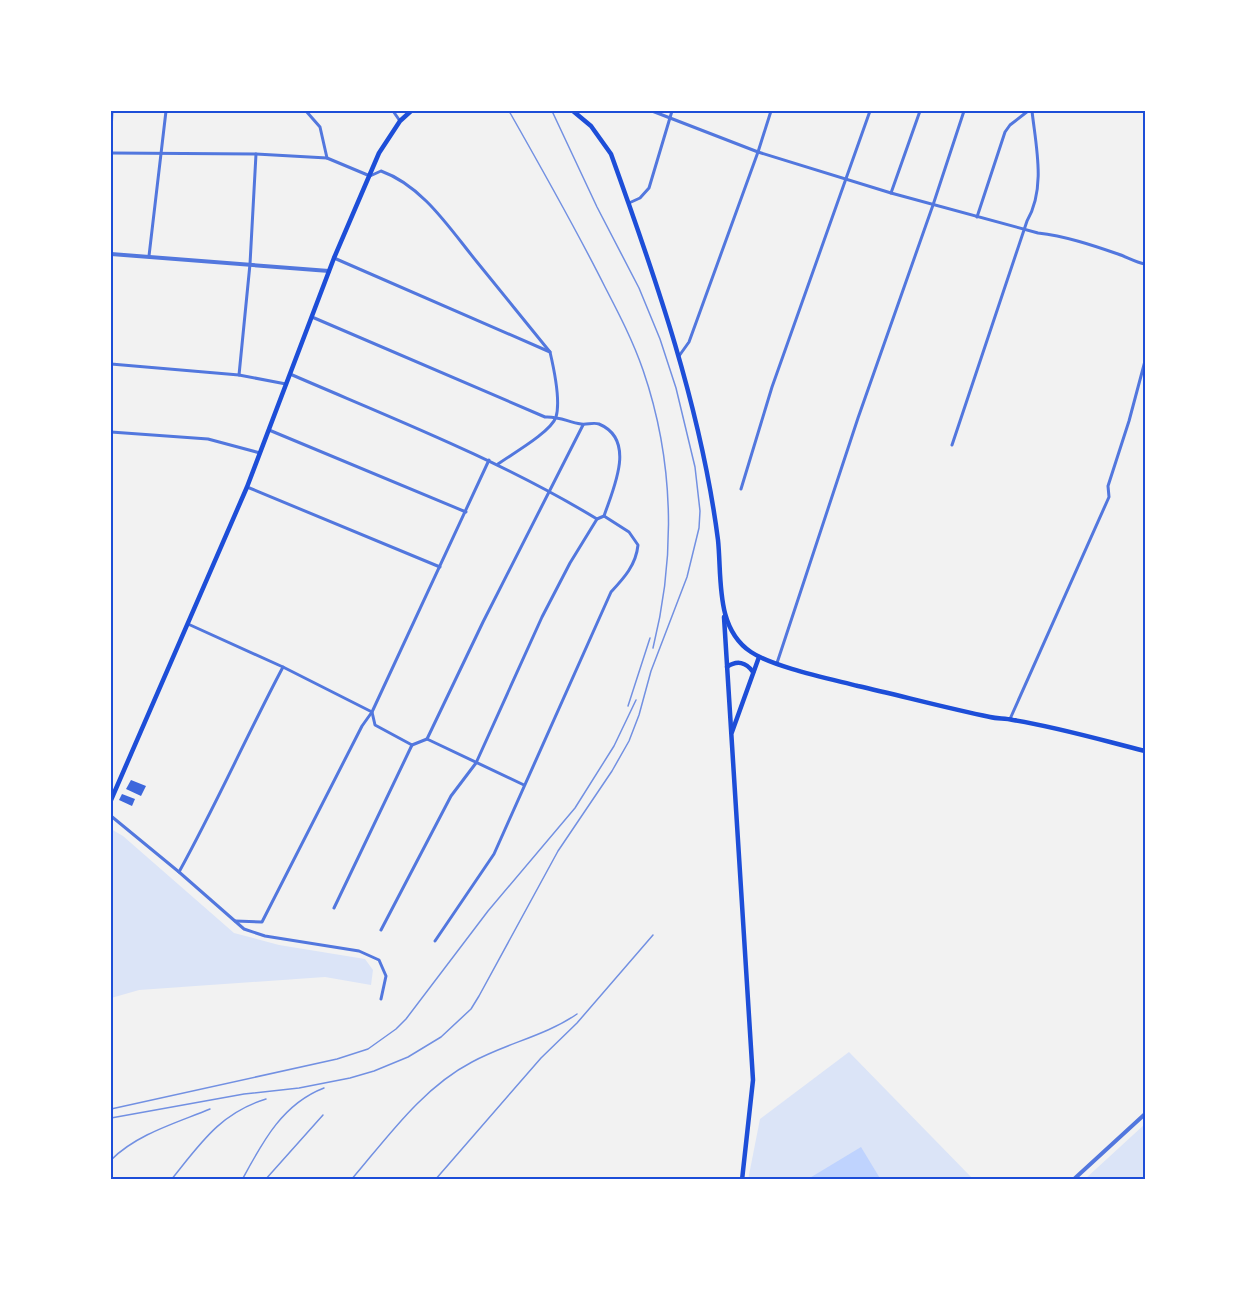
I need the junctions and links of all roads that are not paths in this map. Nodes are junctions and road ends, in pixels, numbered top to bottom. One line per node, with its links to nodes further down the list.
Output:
1 (112, 111): 16 (street)
2 (166, 111): 19 (street)
3 (306, 111): 21 (street)
4 (393, 111): 15 (street)
5 (411, 111): 15 (main road)
6 (573, 111): 25 (main road)
7 (652, 111): 14 (street)
8 (672, 111): 14 (street)
9 (771, 111): 17 (street)
10 (870, 111): 23 (street)
11 (920, 111): 24 (street)
12 (964, 111): 26 (street)
13 (1030, 111): 27 (street); 28 (street)
14 (670, 117): 17 (street); 25 (street)
15 (400, 121): 22 (main road)
16 (111, 132)
17 (758, 152): 23 (street); 37 (street)
18 (111, 153): 19 (street)
19 (161, 154): 20 (street); 30 (street)
20 (256, 154): 21 (street); 32 (street)
21 (327, 158): 22 (street)
22 (370, 176): 31 (main road); 36 (street)
23 (846, 180): 24 (street); 52 (street)
24 (891, 193): 26 (street)
25 (629, 204): 37 (main road)
26 (933, 205): 27 (street); 61 (street)
27 (977, 217): 28 (street)
28 (1024, 230): 33 (street); 47 (street)
29 (111, 254): 30 (street)
30 (149, 256): 32 (street)
31 (334, 258): 34 (main road); 36 (street)
32 (250, 264): 34 (street); 41 (street)
33 (1145, 264)
34 (329, 271): 35 (main road)
35 (312, 317): 40 (main road); 43 (street)
36 (550, 352): 43 (street)
37 (678, 356): 58 (main road)
38 (1145, 361): 66 (street)
39 (111, 364): 41 (street)
40 (290, 374): 42 (main road); 49 (street)
41 (239, 375): 42 (street)
42 (286, 384): 45 (main road)
43 (556, 417): 44 (street); 50 (street)
44 (583, 424): 53 (street); 55 (street)
45 (269, 430): 48 (main road); 54 (street)
46 (111, 432): 48 (street)
47 (952, 445)
48 (260, 453): 51 (main road)
49 (489, 460): 50 (street); 54 (street)
50 (498, 464): 53 (street)
51 (247, 487): 57 (street); 59 (main road)
52 (741, 489)
53 (550, 490): 56 (street); 68 (street)
54 (466, 512): 57 (street)
55 (604, 516): 56 (street); 72 (street)
56 (597, 519): 71 (street)
57 (440, 567): 65 (street)
58 (723, 606): 60 (main road); 63 (main road)
59 (188, 624): 62 (street); 73 (main road)
60 (759, 657): 61 (main road); 64 (main road)
61 (777, 663): 66 (main road)
62 (283, 667): 65 (street); 75 (street)
63 (727, 667): 64 (main road); 67 (main road)
64 (753, 672): 67 (main road)
65 (372, 712): 69 (street); 77 (street)
66 (1010, 719): 70 (main road)
67 (731, 734): 82 (main road)
68 (427, 739): 69 (street); 71 (street)
69 (412, 745): 76 (street)
70 (1145, 750)
71 (476, 763): 72 (street); 78 (street)
72 (524, 786): 79 (street)
73 (111, 800)
74 (111, 816): 75 (street)
75 (179, 872): 77 (street)
76 (334, 908)
77 (235, 921): 80 (street)
78 (381, 930)
79 (435, 940)
80 (381, 999)
81 (1145, 1114): 83 (street)
82 (742, 1180)
83 (1073, 1180)

